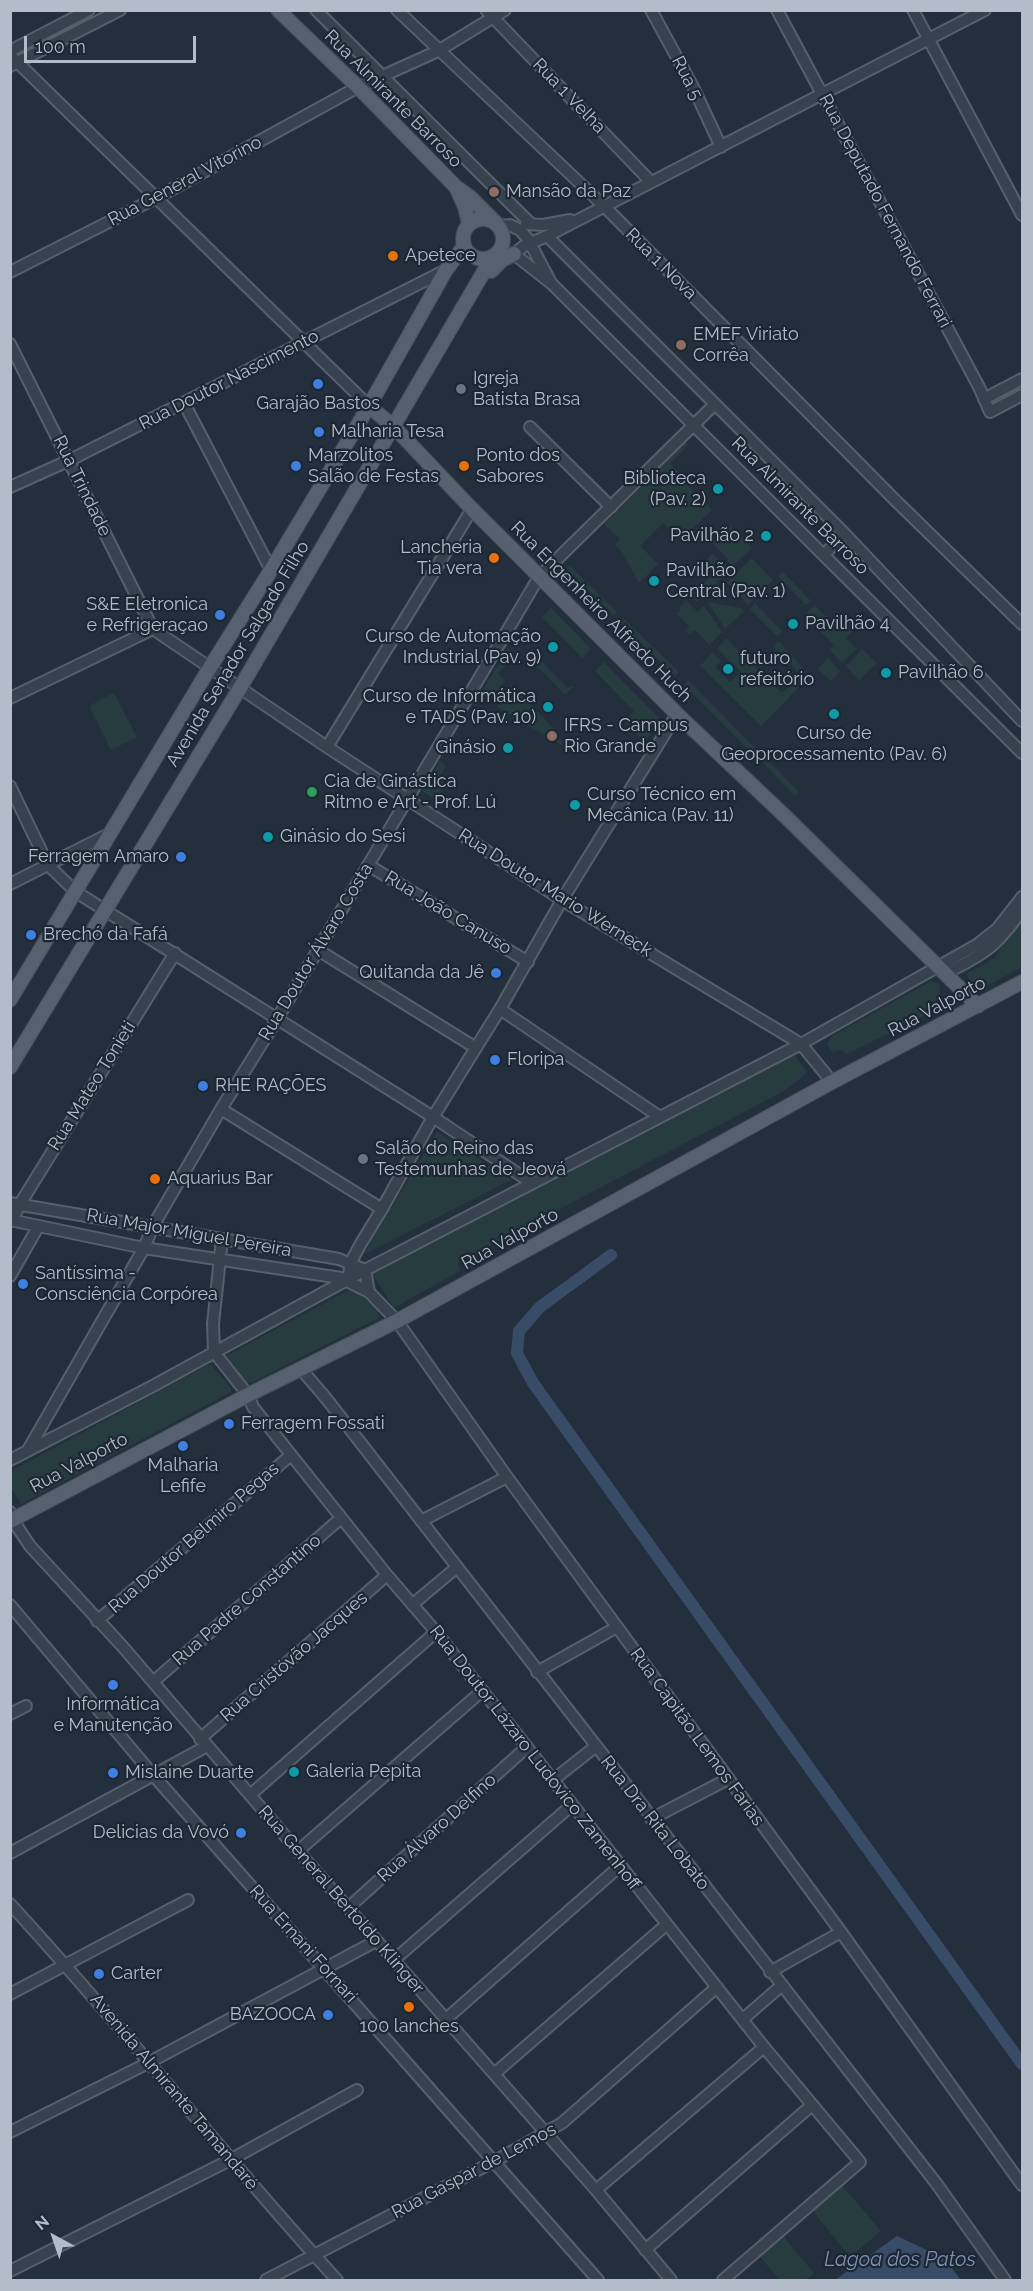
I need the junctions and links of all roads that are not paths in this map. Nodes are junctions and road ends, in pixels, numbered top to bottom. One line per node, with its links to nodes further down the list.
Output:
1 (89, 10): 14 (street)
2 (120, 10): 14 (street)
3 (278, 10): 16 (main road, Rua Almirante Barroso)
4 (316, 10): 15 (street, Rua Almirante Barroso)
5 (397, 10): 13 (street, Rua 1 Nova)
6 (505, 10): 11 (street, Rua General Vitorino)
7 (651, 10): 18 (street, Rua 5)
8 (777, 10): 17 (street, Rua Deputado Fernando Ferrari)
9 (913, 10): 12 (street)
10 (985, 10): 12 (street)
11 (489, 14): 13 (street, Rua General Vitorino); 19 (street, Rua 1 Velha)
12 (928, 39): 17 (street); 23 (street)
13 (438, 51): 15 (street, Rua General Vitorino); 22 (street, Rua 1 Nova)
14 (13, 59): 21 (street)
15 (382, 75): 16 (street, Rua General Vitorino); 26 (street, Rua Almirante Barroso)
16 (358, 87): 20 (main road, Rua Almirante Barroso); 21 (street, Rua General Vitorino)
17 (823, 94): 18 (street); 41 (street, Rua Deputado Fernando Ferrari)
18 (721, 147): 19 (street)
19 (651, 183): 22 (street)
20 (456, 188): 25 (main road, Rua Almirante Barroso); 27 (main road, Rua Almirante Barroso)
21 (156, 198): 34 (street, Rua General Vitorino); 37 (street)
22 (604, 206): 24 (street); 56 (street, Rua 1 Nova)
23 (1023, 215)
24 (585, 217): 26 (street); 28 (street)
25 (469, 224): 27 (main road); 30 (main road)
26 (531, 224): 27 (street)
27 (502, 225): 29 (street, Rua Almirante Barroso); 32 (main road)
28 (547, 236): 29 (street); 43 (street)
29 (530, 243): 31 (street); 35 (street, Rua Almirante Barroso)
30 (464, 246): 32 (main road); 33 (main road, Avenida Senador Salgado Filho)
31 (514, 254): 32 (street); 35 (street, Rua Almirante Barroso); 36 (main road)
32 (495, 255): 36 (main road, Avenida Senador Salgado Filho)
33 (446, 270): 37 (street, Rua Doutor Nascimento); 44 (main road, Avenida Senador Salgado Filho)
34 (10, 272)
35 (552, 284): 45 (street, Rua Almirante Barroso)
36 (469, 298): 46 (main road, Avenida Senador Salgado Filho)
37 (304, 342): 42 (street, Rua Doutor Nascimento); 44 (street)
38 (10, 344): 48 (street, Rua Trindade)
39 (1023, 379): 41 (street)
40 (1023, 395): 41 (street, Rua Deputado Fernando Ferrari)
41 (984, 399)
42 (184, 403): 48 (street, Rua Doutor Nascimento); 54 (street)
43 (715, 404): 45 (street, Rua Doutor Álvaro Costa); 52 (street)
44 (369, 406): 46 (main road, Rua Engenheiro Alfredo Huch); 54 (main road, Avenida Senador Salgado Filho)
45 (693, 426): 50 (street, Rua Doutor Álvaro Costa); 53 (street, Rua Almirante Barroso)
46 (394, 427): 51 (main road, Rua Engenheiro Alfredo Huch); 59 (main road, Avenida Senador Salgado Filho)
47 (530, 427): 50 (street)
48 (70, 460): 49 (street, Rua Doutor Nascimento); 57 (street, Rua Trindade)
49 (10, 488)
50 (611, 507): 55 (street, Rua Doutor Álvaro Costa)
51 (472, 509): 55 (main road, Rua Engenheiro Alfredo Huch); 63 (street)
52 (844, 533): 53 (street); 62 (street)
53 (824, 555): 64 (street, Rua Almirante Barroso)
54 (272, 570): 58 (main road, Avenida Senador Salgado Filho)
55 (539, 577): 61 (main road, Rua Engenheiro Alfredo Huch); 66 (street, Rua Doutor Álvaro Costa)
56 (1023, 624)
57 (153, 629): 58 (street, Rua Doutor Mario Werneck); 60 (street)
58 (209, 669): 59 (street, Rua Doutor Mario Werneck); 67 (main road, Avenida Senador Salgado Filho)
59 (240, 688): 63 (street, Rua Doutor Mario Werneck); 74 (main road, Avenida Senador Salgado Filho)
60 (10, 698)
61 (678, 714): 73 (street); 79 (main road, Rua Engenheiro Alfredo Huch)
62 (1023, 721)
63 (327, 747): 66 (street, Rua Doutor Mario Werneck)
64 (1023, 753)
65 (10, 786): 68 (street)
66 (406, 799): 69 (street, Rua Doutor Álvaro Costa); 73 (street, Rua Doutor Mario Werneck)
67 (111, 833): 68 (street); 71 (main road, Avenida Senador Salgado Filho)
68 (48, 865): 70 (street); 71 (street)
69 (368, 865): 76 (street, Rua Doutor Álvaro Costa); 78 (street, Rua João Canuso)
70 (10, 884)
71 (76, 892): 74 (street); 81 (main road, Avenida Senador Salgado Filho)
72 (1023, 897): 79 (street)
73 (562, 900): 78 (street); 85 (street, Rua Doutor Mario Werneck)
74 (105, 909): 77 (street); 87 (main road, Avenida Senador Salgado Filho)
75 (1023, 910): 79 (street)
76 (318, 950): 84 (street, Rua Doutor Álvaro Costa); 86 (street)
77 (175, 953): 84 (street); 93 (street, Rua Mateo Tonieti)
78 (528, 962): 83 (street)
79 (943, 970): 82 (main road, Rua Engenheiro Alfredo Huch); 85 (street, Rua Valporto)
80 (1023, 982): 82 (main road, Rua Valporto)
81 (10, 1000)
82 (978, 1006): 88 (main road, Rua Valporto)
83 (500, 1009): 86 (street); 91 (street)
84 (277, 1019): 89 (street, Rua Doutor Álvaro Costa); 90 (street)
85 (801, 1044): 88 (street, Rua Doutor Mario Werneck); 91 (street, Rua Valporto)
86 (476, 1048): 90 (street)
87 (10, 1067)
88 (832, 1082): 106 (main road, Rua Valporto)
89 (221, 1109): 94 (street); 96 (street, Rua Doutor Álvaro Costa)
90 (433, 1117): 92 (street); 94 (street)
91 (660, 1117): 92 (street, Rua Valporto)
92 (532, 1183): 102 (street, Rua Valporto)
93 (15, 1203): 95 (street, Rua Mateo Tonieti); 96 (street, Rua Major Miguel Pereira)
94 (382, 1209): 101 (street)
95 (11, 1220): 97 (street, Rua Major Miguel Pereira)
96 (153, 1226): 98 (street, Rua Major Miguel Pereira); 99 (street, Rua Doutor Álvaro Costa)
97 (38, 1227): 99 (street, Rua Major Miguel Pereira); 103 (street)
98 (222, 1239): 100 (street); 101 (street, Rua Major Miguel Pereira)
99 (144, 1248): 100 (street, Rua Major Miguel Pereira); 110 (street, Rua Doutor Álvaro Costa)
100 (220, 1262): 104 (street, Rua Major Miguel Pereira); 107 (street)
101 (351, 1262): 102 (street, Rua Major Miguel Pereira); 104 (street)
102 (364, 1270): 104 (street, Rua Valporto); 105 (street)
103 (10, 1276)
104 (348, 1280): 105 (street, Rua Capitão Lemos Farias); 107 (street, Rua Valporto)
105 (369, 1292): 106 (street, Rua Capitão Lemos Farias)
106 (397, 1321): 108 (main road, Rua Valporto); 113 (street, Rua Capitão Lemos Farias)
107 (214, 1352): 109 (street, Rua Doutor Lázaro Ludovico Zamenhoff); 110 (street, Rua Valporto)
108 (301, 1369): 109 (main road, Rua Valporto); 116 (street, Rua Dra Rita Lobato)
109 (248, 1395): 111 (street, Rua Doutor Lázaro Ludovico Zamenhoff); 114 (main road, Rua Valporto)
110 (28, 1450): 112 (street, Rua Valporto)
111 (291, 1455): 115 (street, Rua Doutor Lázaro Ludovico Zamenhoff); 121 (street, Rua Doutor Belmiro Pegas)
112 (10, 1460)
113 (507, 1477): 116 (street); 122 (street, Rua Capitão Lemos Farias)
114 (11, 1517): 121 (street, Rua General Bertoldo Klinger)
115 (341, 1518): 118 (street, Rua Doutor Lázaro Ludovico Zamenhoff); 125 (street, Rua Padre Constantino)
116 (421, 1521): 117 (street, Rua Dra Rita Lobato)
117 (456, 1568): 119 (street); 124 (street, Rua Dra Rita Lobato)
118 (387, 1575): 119 (street, Rua Doutor Lázaro Ludovico Zamenhoff); 129 (street, Rua Cristóvão Jacques)
119 (413, 1604): 123 (street, Rua Doutor Lázaro Ludovico Zamenhoff)
120 (10, 1605): 132 (street, Rua Ernani Fornari)
121 (97, 1622): 125 (street, Rua General Bertoldo Klinger)
122 (616, 1627): 124 (street); 133 (street, Rua Capitão Lemos Farias)
123 (436, 1632): 126 (street, Rua Doutor Lázaro Ludovico Zamenhoff); 135 (street)
124 (537, 1672): 131 (street, Rua Dra Rita Lobato)
125 (153, 1682): 129 (street, Rua General Bertoldo Klinger)
126 (482, 1691): 130 (street, Rua Doutor Lázaro Ludovico Zamenhoff); 138 (street)
127 (26, 1706): 128 (street)
128 (10, 1714)
129 (204, 1742): 132 (street, Rua Cristóvão Jacques); 135 (street, Rua General Bertoldo Klinger)
130 (527, 1747): 134 (street, Rua Doutor Lázaro Ludovico Zamenhoff); 143 (street, Rua Álvaro Delfino)
131 (595, 1747): 134 (street); 137 (street, Rua Dra Rita Lobato)
132 (154, 1776): 139 (street, Rua Cristóvão Jacques); 149 (street, Rua Ernani Fornari)
133 (728, 1779): 137 (street); 145 (street, Rua Capitão Lemos Farias)
134 (553, 1780): 136 (street, Rua Doutor Lázaro Ludovico Zamenhoff)
135 (250, 1795): 138 (street, Rua General Bertoldo Klinger)
136 (572, 1805): 140 (street, Rua Doutor Lázaro Ludovico Zamenhoff); 147 (street)
137 (651, 1819): 150 (street, Rua Dra Rita Lobato)
138 (298, 1851): 143 (street, Rua General Bertoldo Klinger)
139 (10, 1853)
140 (620, 1866): 144 (street, Rua Doutor Lázaro Ludovico Zamenhoff); 154 (street)
141 (188, 1900): 148 (street)
142 (10, 1904): 148 (street, Avenida Almirante Tamandaré)
143 (348, 1908): 146 (street, Rua General Bertoldo Klinger)
144 (666, 1925): 152 (street, Rua Doutor Lázaro Ludovico Zamenhoff); 158 (street)
145 (841, 1932): 150 (street); 165 (street, Rua Capitão Lemos Farias)
146 (376, 1941): 147 (street, Rua General Bertoldo Klinger); 149 (street)
147 (394, 1960): 154 (street, Rua General Bertoldo Klinger)
148 (67, 1966): 153 (street); 157 (street, Avenida Almirante Tamandaré)
149 (325, 1969): 157 (street); 164 (street, Rua Ernani Fornari)
150 (770, 1972): 151 (street, Rua Dra Rita Lobato)
151 (781, 1986): 155 (street); 175 (street, Rua Dra Rita Lobato)
152 (717, 1987): 155 (street, Rua Doutor Lázaro Ludovico Zamenhoff); 162 (street, Rua Gaspar de Lemos)
153 (10, 1994)
154 (446, 2019): 158 (street, Rua General Bertoldo Klinger)
155 (743, 2019): 156 (street, Rua Doutor Lázaro Ludovico Zamenhoff)
156 (764, 2047): 160 (street, Rua Doutor Lázaro Ludovico Zamenhoff); 166 (street)
157 (148, 2063): 161 (street); 163 (street, Avenida Almirante Tamandaré)
158 (494, 2074): 162 (street, Rua General Bertoldo Klinger)
159 (357, 2090): 163 (street)
160 (812, 2105): 167 (street); 174 (street, Rua Doutor Lázaro Ludovico Zamenhoff)
161 (10, 2132)
162 (546, 2134): 164 (street, Rua Gaspar de Lemos); 166 (street, Rua General Bertoldo Klinger)
163 (230, 2160): 168 (street, Avenida Almirante Tamandaré); 169 (street)
164 (495, 2161): 168 (street, Rua Gaspar de Lemos); 172 (street, Rua Ernani Fornari)
165 (1023, 2185)
166 (596, 2190): 167 (street, Rua General Bertoldo Klinger)
167 (645, 2250): 173 (street, Rua General Bertoldo Klinger)
168 (314, 2256): 170 (street, Rua Gaspar de Lemos); 171 (street, Avenida Almirante Tamandaré)
169 (10, 2271)
170 (266, 2280)
171 (337, 2280)
172 (598, 2280)
173 (671, 2280)
174 (723, 2280)
175 (1005, 2280)

